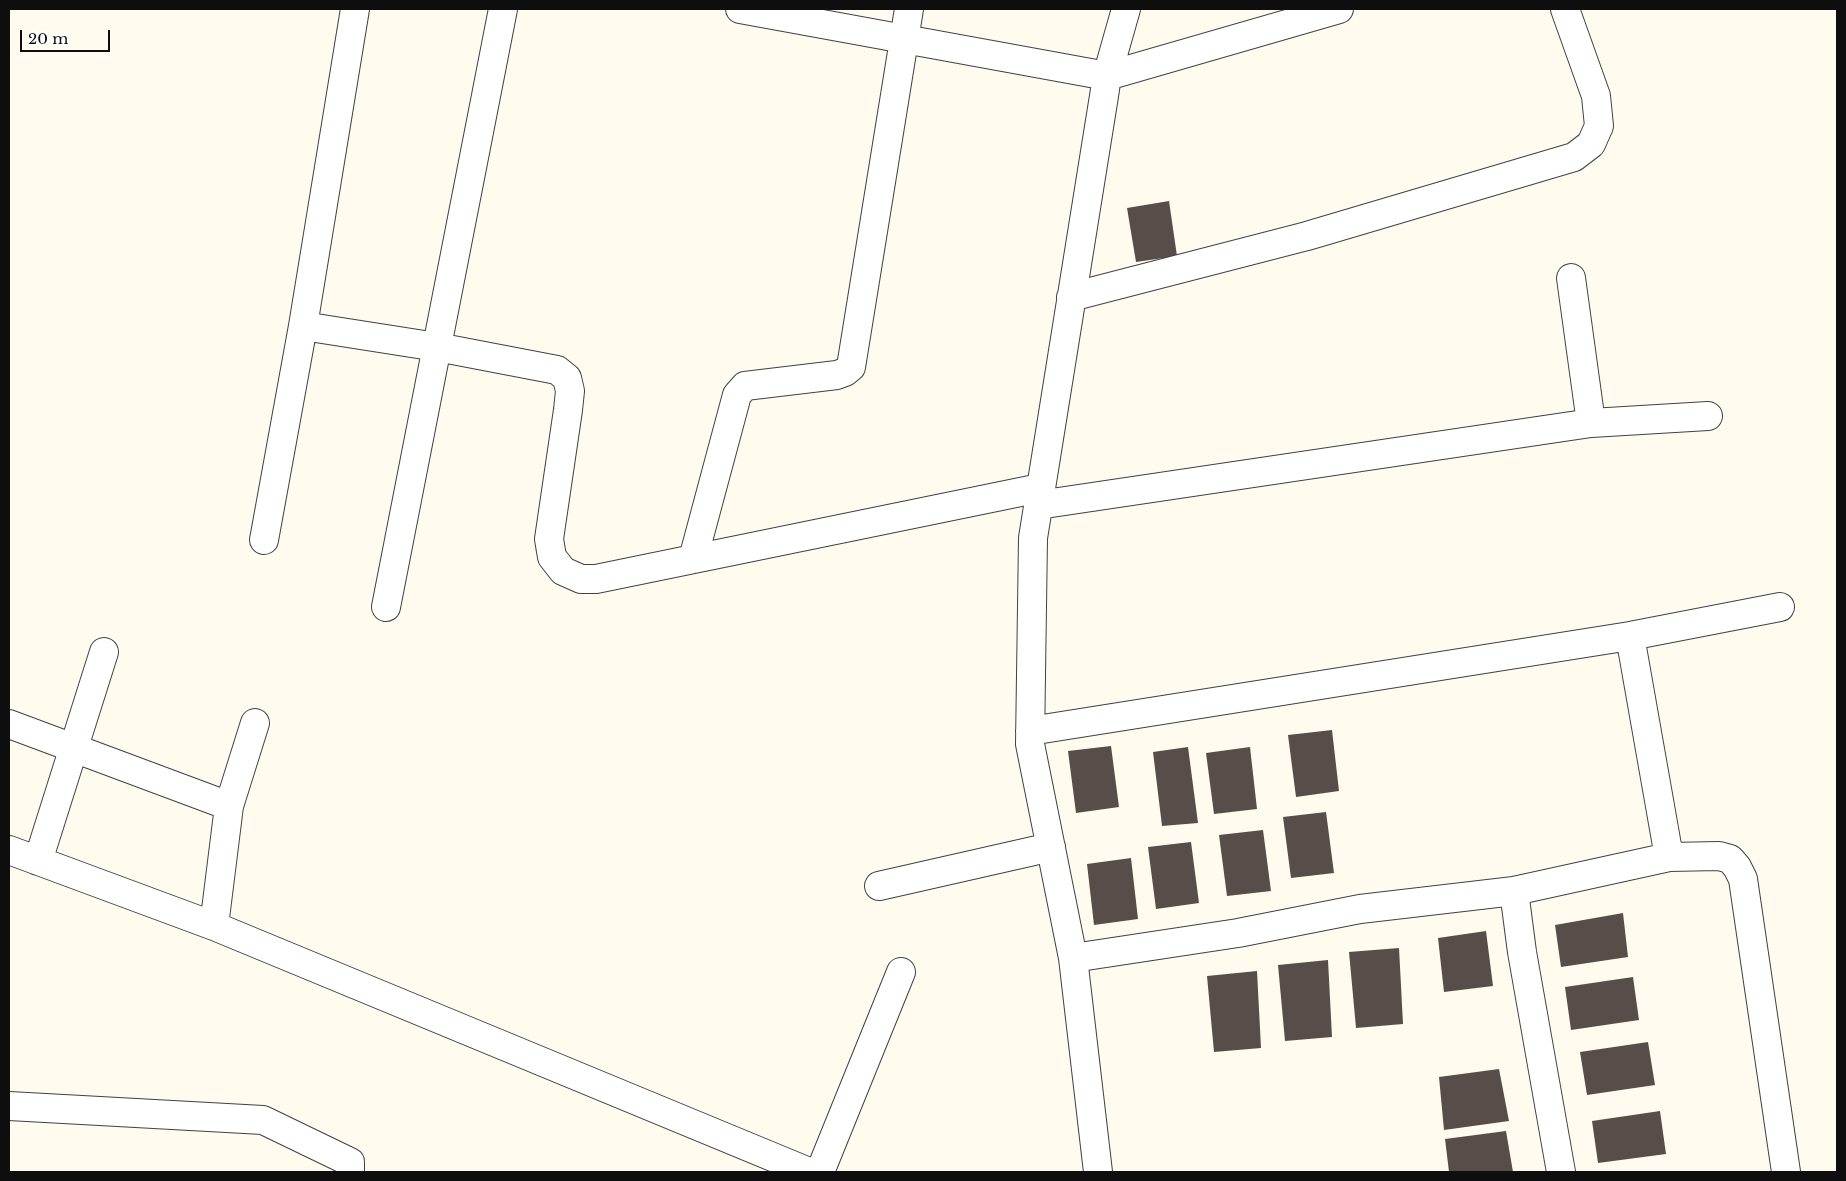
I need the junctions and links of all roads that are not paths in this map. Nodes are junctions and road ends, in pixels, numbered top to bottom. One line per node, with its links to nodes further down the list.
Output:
1 (355, 9): 12 (street)
2 (503, 9): 13 (street)
3 (740, 9): 8 (street)
4 (909, 9): 8 (street)
5 (1126, 9): 9 (street)
6 (1339, 9): 9 (street)
7 (1565, 9): 11 (street)
8 (904, 39): 9 (street); 18 (street)
9 (1108, 76): 11 (street)
10 (1571, 278): 15 (street)
11 (1072, 297): 16 (street)
12 (303, 326): 13 (street); 17 (street)
13 (437, 347): 18 (street); 19 (street)
14 (1708, 416): 15 (street)
15 (1591, 424): 16 (street)
16 (1039, 497): 18 (street); 25 (street)
17 (264, 540)
18 (693, 559)
19 (386, 607)
20 (1780, 607): 21 (street)
21 (1630, 636): 25 (street); 30 (street)
22 (104, 652): 26 (street)
23 (255, 723): 27 (street)
24 (9, 724): 26 (street)
25 (1030, 731): 28 (street)
26 (74, 749): 27 (street); 31 (street)
27 (229, 806): 34 (street)
28 (1051, 847): 32 (street); 35 (street)
29 (9, 850): 31 (street)
30 (1669, 857): 33 (street); 43 (street)
31 (38, 861): 34 (street)
32 (879, 886)
33 (1514, 891): 35 (street); 42 (street)
34 (214, 926): 39 (street)
35 (1073, 958): 41 (street)
36 (901, 972): 40 (street)
37 (9, 1106): 38 (street)
38 (350, 1172)
39 (809, 1172)
40 (820, 1172)
41 (1098, 1172)
42 (1561, 1172)
43 (1786, 1172)

